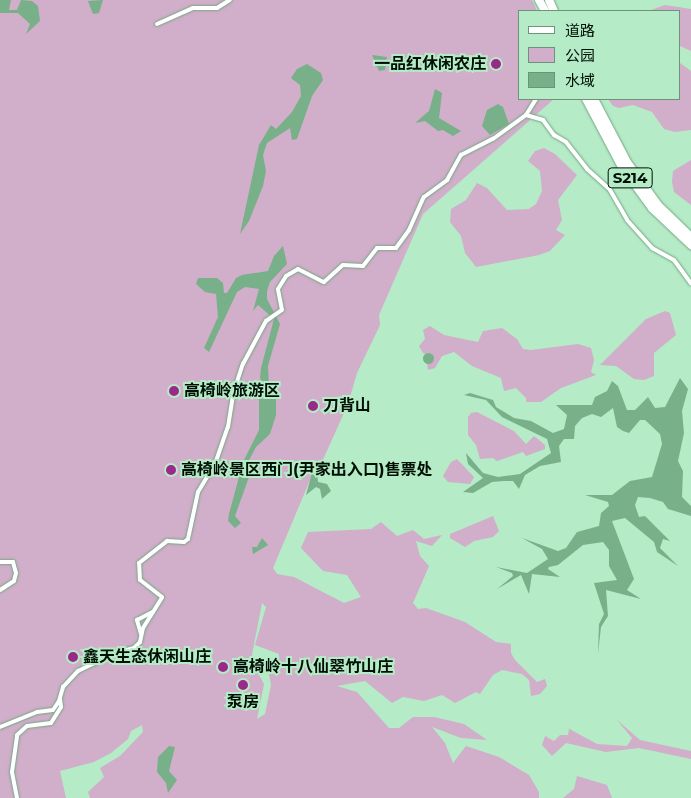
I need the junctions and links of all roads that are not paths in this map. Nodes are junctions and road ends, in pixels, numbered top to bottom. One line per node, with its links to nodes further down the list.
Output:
1 (230, 0): 2 (street)
2 (157, 24)
3 (535, 100): 6 (street)
4 (587, 100): 8 (highway, S214)
5 (595, 100): 7 (highway, S214)
6 (526, 115): 9 (street); 12 (street)
7 (691, 237)
8 (691, 245)
9 (691, 283)
10 (0, 562): 11 (street)
11 (0, 590)
12 (155, 611): 13 (street); 13 (street)
13 (141, 634): 14 (street)
14 (60, 699): 15 (street); 16 (street)
15 (0, 727)
16 (17, 798)

